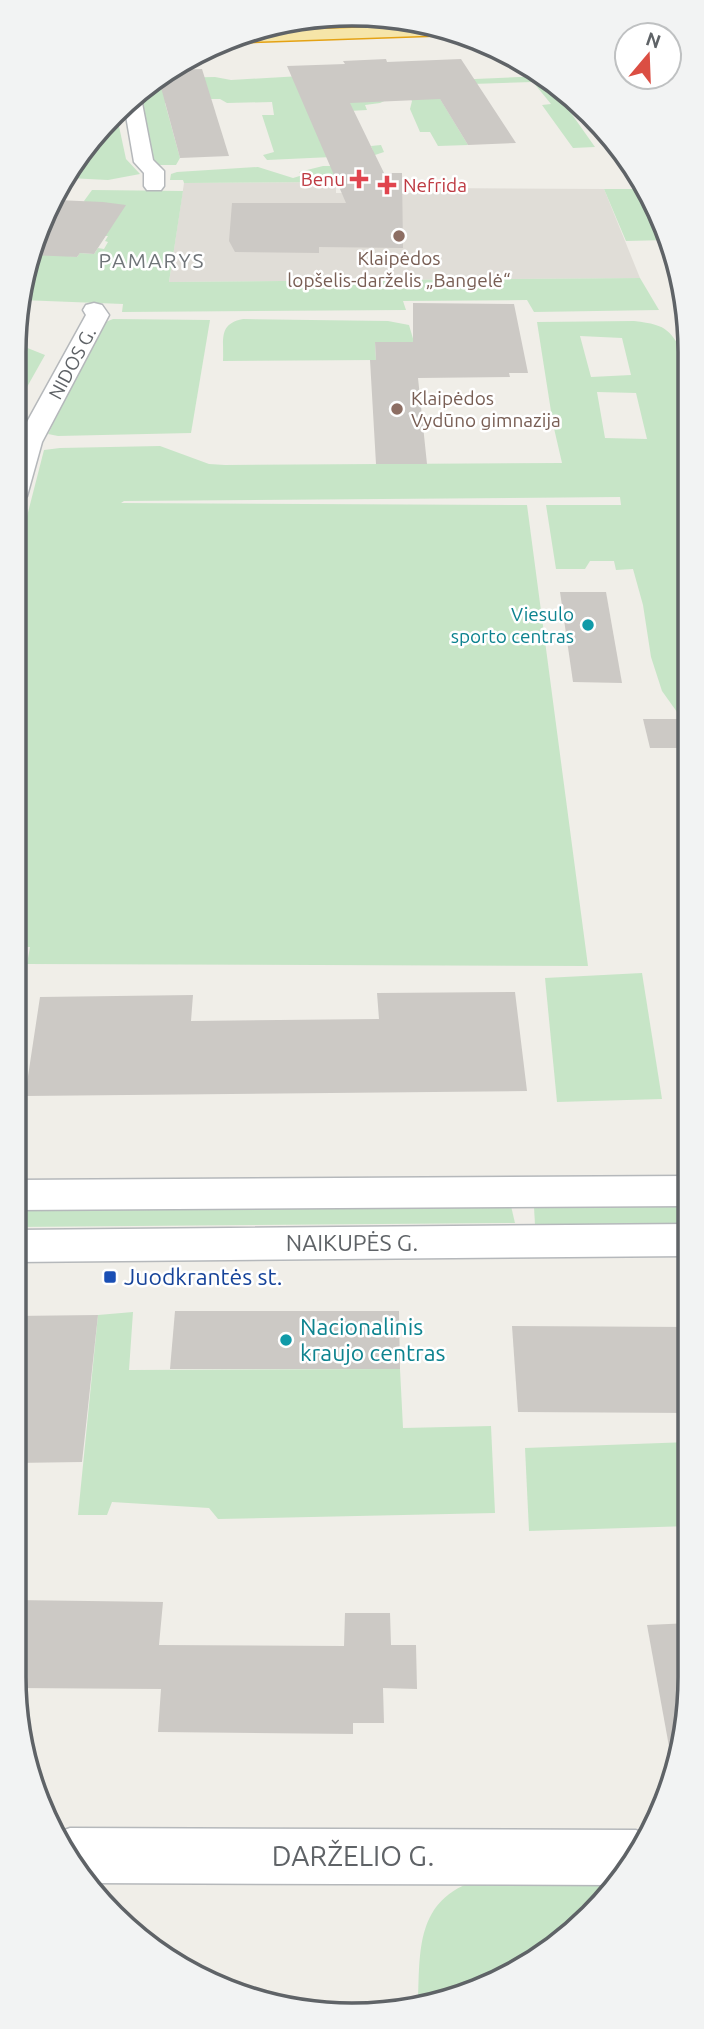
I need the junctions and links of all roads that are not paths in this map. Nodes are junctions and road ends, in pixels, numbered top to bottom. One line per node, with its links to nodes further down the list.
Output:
1 (408, 31): 2 (highway)
2 (272, 36)
3 (134, 110): 4 (street)
4 (154, 186)
5 (94, 310): 6 (street, NIDOS G.)
6 (26, 435)
7 (678, 1191): 8 (street)
8 (26, 1195)
9 (678, 1240): 10 (street, NAIKUPĖS G.)
10 (26, 1246)
11 (79, 1855): 12 (street, DARŽELIO G.)
12 (623, 1858)

